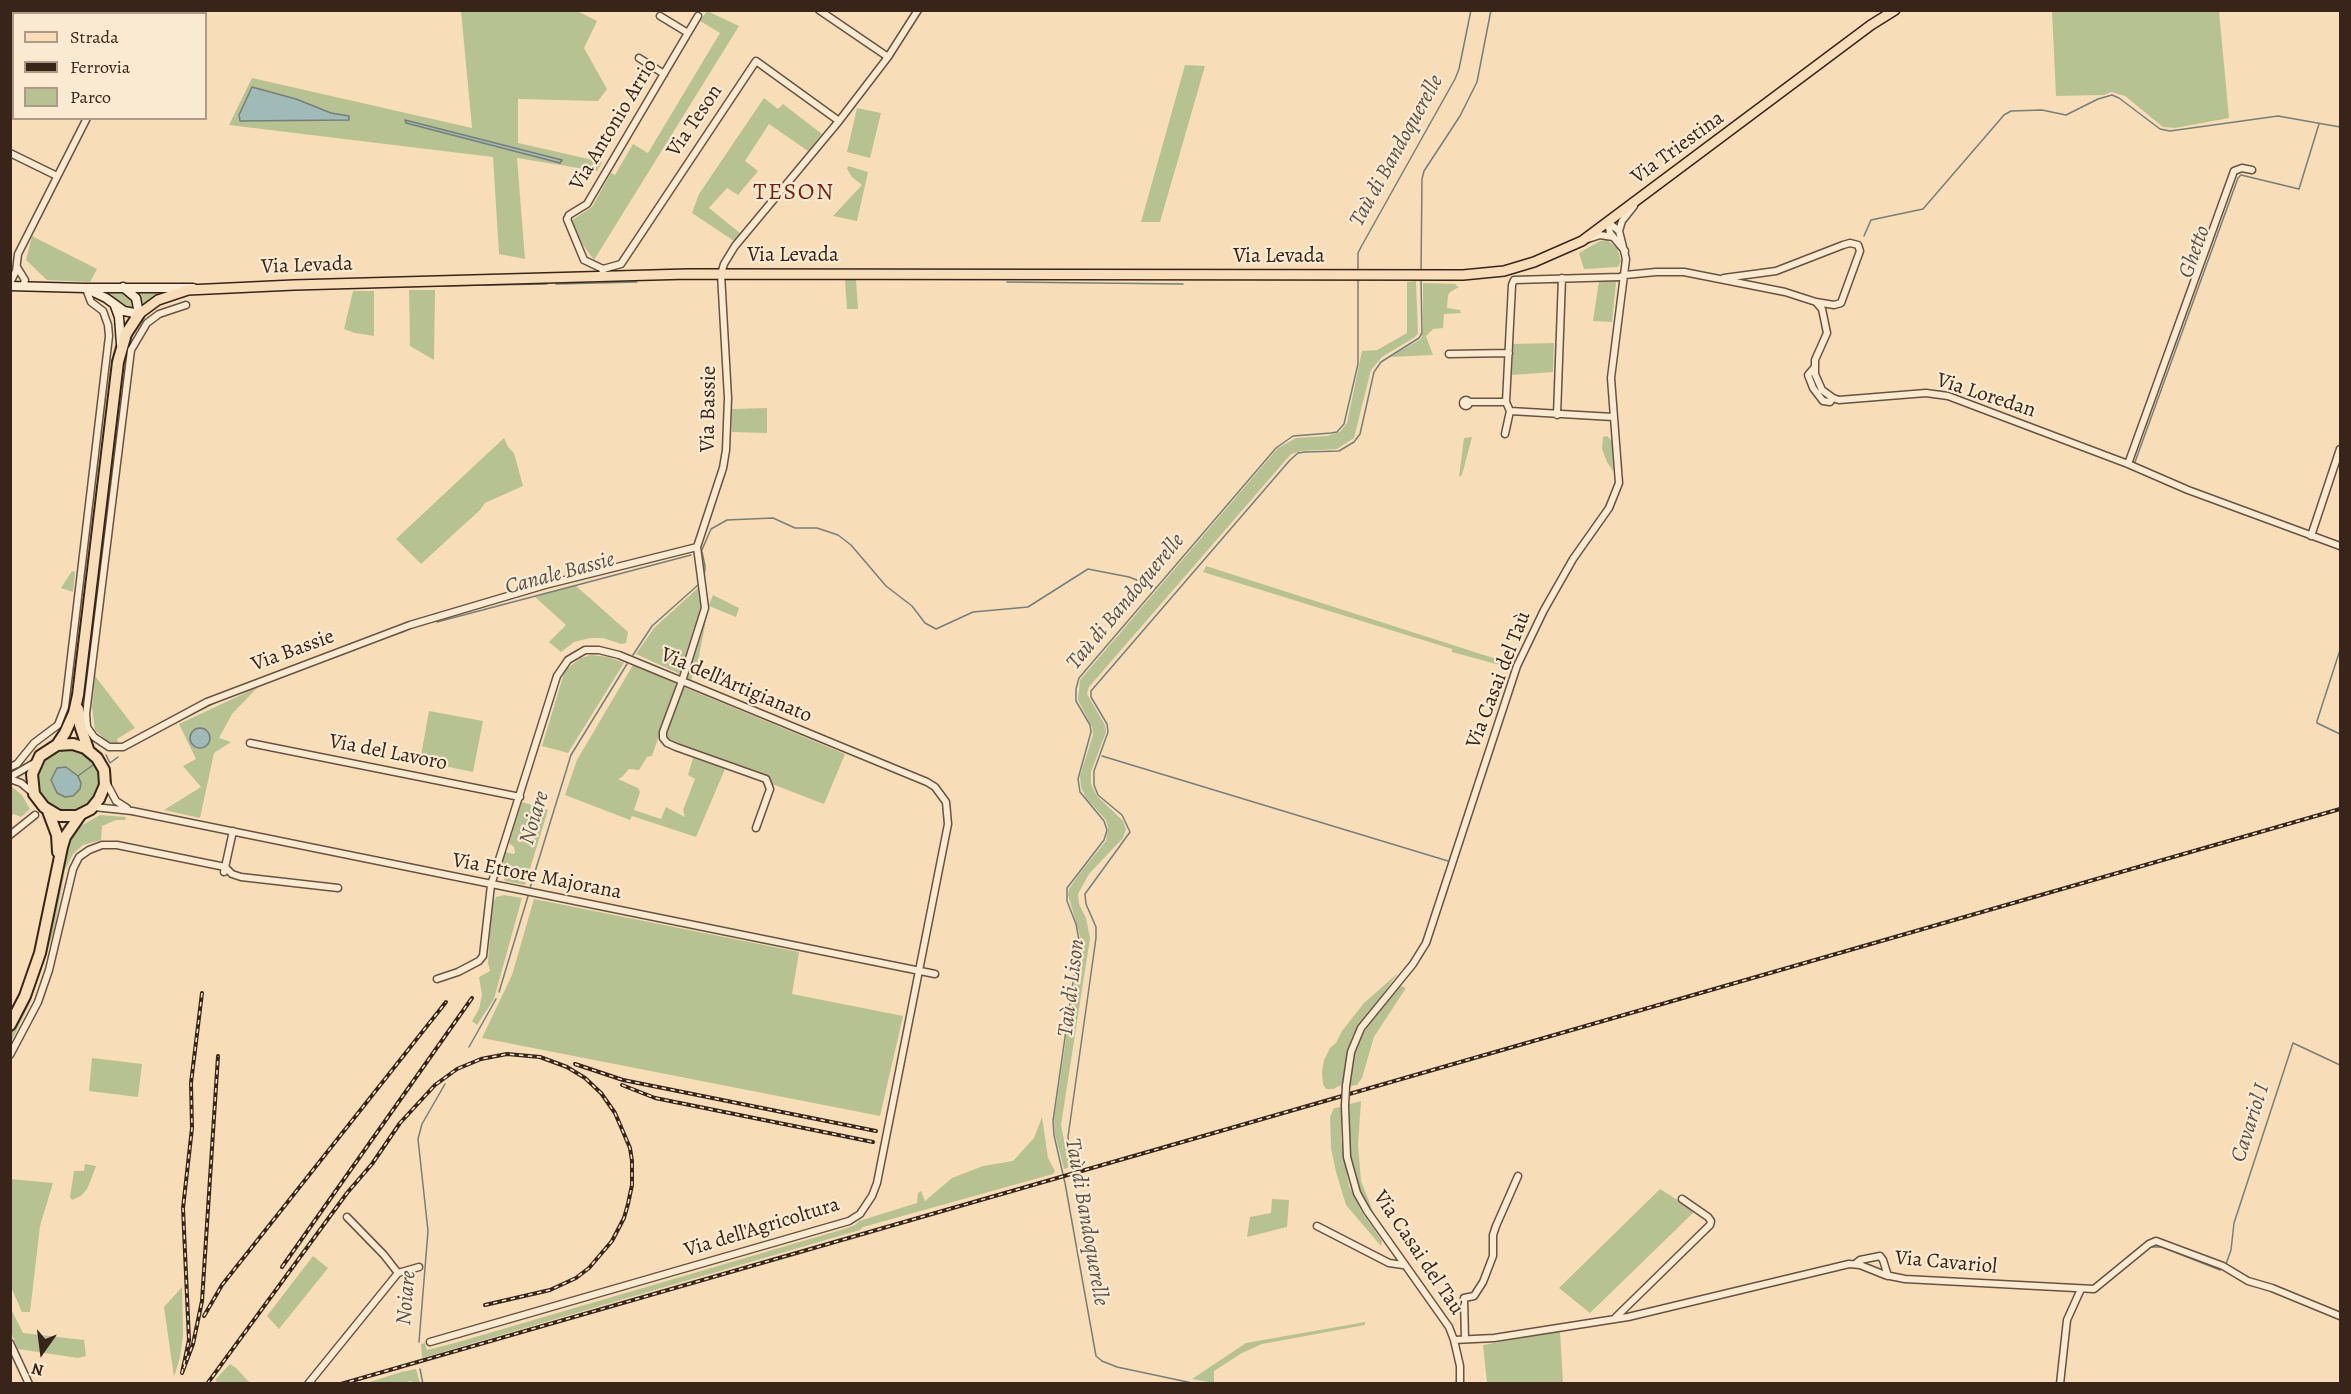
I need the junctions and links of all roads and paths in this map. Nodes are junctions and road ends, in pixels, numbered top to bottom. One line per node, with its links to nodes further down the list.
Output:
1 (819, 10): 7 (street)
2 (918, 10): 7 (street)
3 (1896, 10): 15 (main road, Via Triestina)
4 (660, 16): 6 (street)
5 (698, 16): 6 (street, Via Antonio Arrio)
6 (688, 33): 9 (street, Via Antonio Arrio)
7 (888, 57): 11 (street)
8 (639, 58): 9 (street)
9 (664, 74): 22 (street, Via Antonio Arrio)
10 (86, 120): 14 (street)
11 (839, 121): 22 (street, Via Teson); 23 (street)
12 (10, 153): 14 (street)
13 (2252, 170): 49 (street)
14 (57, 176): 21 (street)
15 (1640, 198): 16 (main road, Via Triestina); 17 (street)
16 (1608, 222): 17 (street); 18 (street); 19 (main road, Via Triestina)
17 (1619, 231): 20 (street, Via Casai del Taù)
18 (1613, 237): 19 (street); 20 (street)
19 (1582, 242): 25 (main road, Via Triestina)
20 (1625, 252): 26 (street, Via Casai del Taù)
21 (16, 268): 24 (street); 29 (street); 30 (street)
22 (602, 272): 23 (main road, Via Levada); 34 (main road, Via Levada)
23 (721, 274): 25 (main road, Via Levada); 52 (street, Via Bassie)
24 (23, 275): 30 (street); 31 (street)
25 (1463, 275)
26 (1625, 275): 27 (street); 28 (street); 46 (street, Via Casai del Taù)
27 (1562, 278): 40 (street); 45 (street)
28 (1718, 278): 35 (street); 35 (street)
29 (10, 284): 30 (main road, Via Levada)
30 (22, 286): 31 (main road, Via Levada)
31 (40, 286): 33 (main road, Via Levada)
32 (123, 287): 33 (main road, Via Levada); 34 (main road, Via Levada); 38 (main road)
33 (85, 288): 36 (main road, Via Levada); 59 (street)
34 (209, 288): 38 (main road)
35 (1816, 302): 49 (street, Via Loredan)
36 (113, 303): 38 (main road, Via Levada); 39 (main road)
37 (186, 305): 52 (street, Via Bassie)
38 (139, 314): 39 (highway)
39 (121, 351): 54 (highway)
40 (1509, 353): 41 (street); 43 (street)
41 (1449, 354)
42 (1469, 402): 43 (street)
43 (1506, 402): 44 (street)
44 (1510, 411): 45 (street); 47 (street)
45 (1557, 415): 46 (street)
46 (1613, 417): 86 (street, Via Casai del Taù, bridge)
47 (1505, 434)
48 (2340, 449): 50 (street)
49 (2127, 464): 50 (street, Via Loredan)
50 (2311, 536): 51 (street, Via Loredan)
51 (2340, 546)
52 (697, 547): 53 (street)
53 (682, 681): 63 (street, Via dell'Artigianato); 69 (street); 76 (street, Via dell'Artigianato)
54 (78, 695): 56 (highway); 57 (highway)
55 (250, 743): 63 (street, Via del Lavoro)
56 (57, 745): 57 (highway); 58 (highway)
57 (88, 749): 61 (highway)
58 (36, 762): 60 (street); 62 (highway)
59 (10, 767)
60 (10, 778): 62 (street)
61 (105, 780): 64 (highway); 66 (street)
62 (34, 794): 65 (highway)
63 (520, 797): 74 (street, Via dell'Artigianato)
64 (93, 807): 66 (street, Via Ettore Majorana); 67 (highway)
65 (48, 811): 67 (highway); 72 (highway)
66 (132, 811): 70 (street, Via Ettore Majorana)
67 (81, 814): 72 (highway)
68 (35, 815): 71 (street)
69 (756, 828)
70 (233, 831): 73 (street); 74 (street, Via Ettore Majorana)
71 (10, 835)
72 (58, 861): 79 (highway)
73 (224, 869): 75 (street); 80 (street)
74 (491, 885): 76 (street, Via Ettore Majorana); 78 (street, Via dell'Artigianato)
75 (338, 888)
76 (918, 970): 77 (street, Via Ettore Majorana); 95 (street, Via dell'Agricoltura)
77 (935, 974)
78 (437, 979)
79 (10, 1025)
80 (10, 1055)
81 (1518, 1176): 93 (street)
82 (1682, 1199): 92 (street)
83 (347, 1217): 88 (street)
84 (1317, 1226): 86 (street)
85 (1855, 1264): 89 (street, Via Cavariol); 89 (street); 92 (street)
86 (1403, 1265): 94 (street, Via Casai del Taù)
87 (419, 1267): 88 (street)
88 (398, 1273): 98 (street)
89 (1888, 1276): 90 (street, Via Cavariol)
90 (2082, 1289): 91 (street, Via Cavariol); 100 (street)
91 (2340, 1316)
92 (1615, 1318): 93 (street)
93 (1465, 1339): 94 (street)
94 (1454, 1340): 99 (street, Via Casai del Taù)
95 (430, 1342)
96 (10, 1343): 97 (street)
97 (29, 1383)
98 (308, 1383)
99 (1460, 1383)
100 (2060, 1383)

